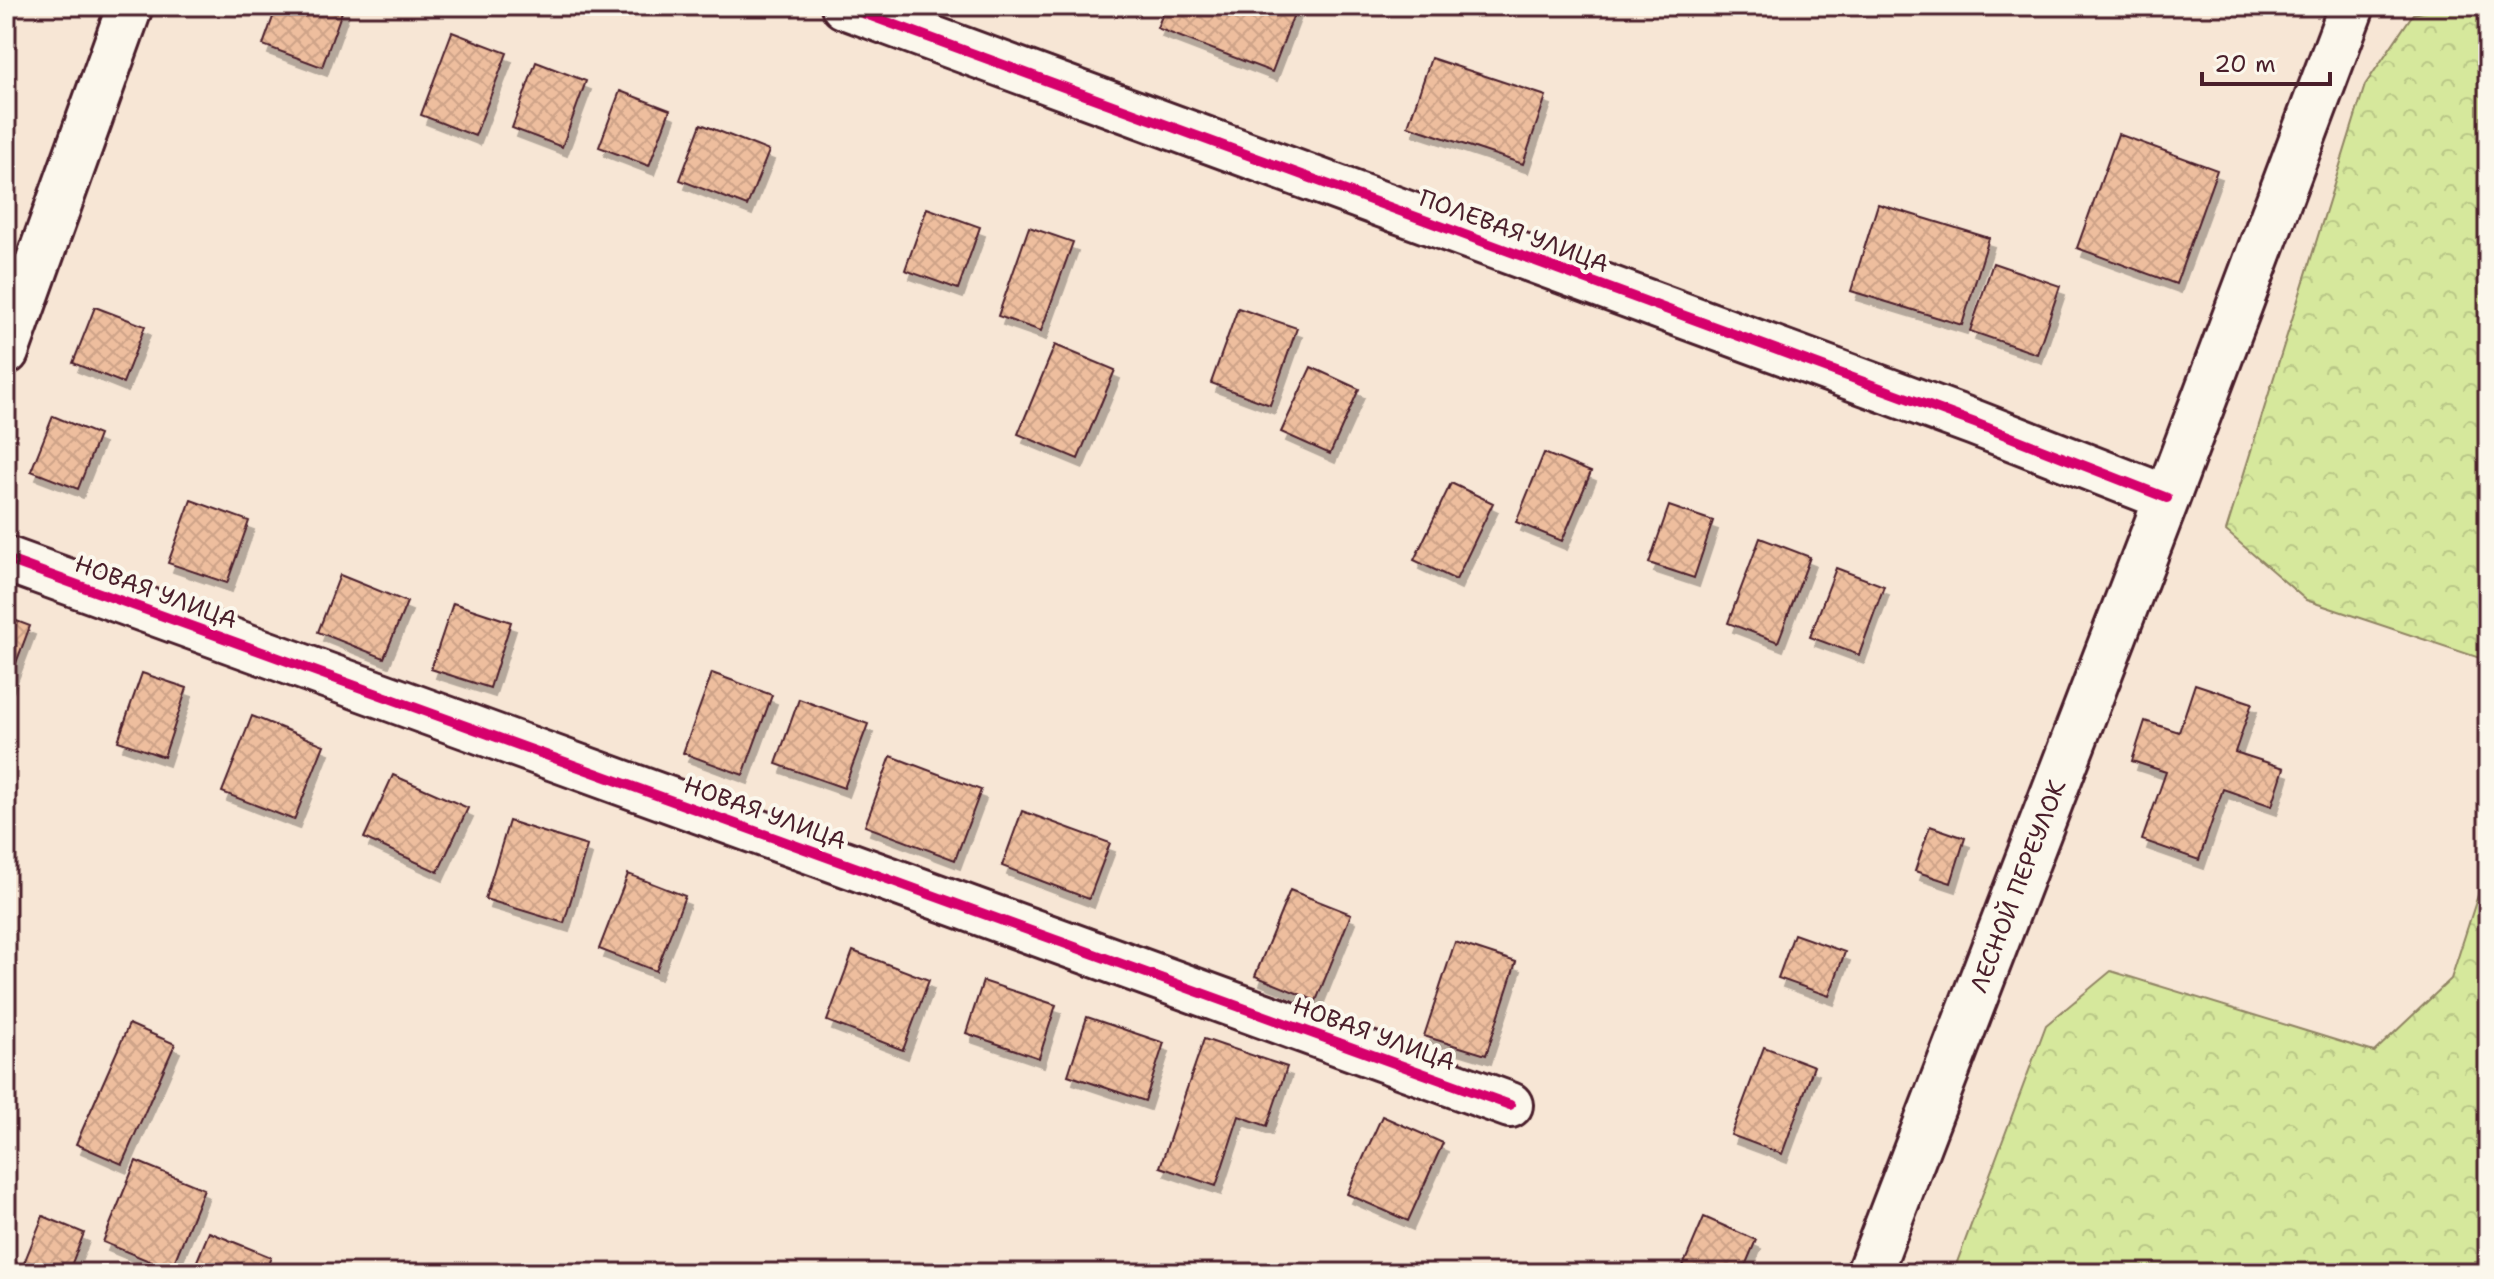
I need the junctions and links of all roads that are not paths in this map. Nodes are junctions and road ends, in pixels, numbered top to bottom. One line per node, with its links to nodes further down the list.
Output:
1 (130, 6): 4 (street)
2 (844, 6): 5 (street, ПОЛЕВАЯ УЛИЦА)
3 (2352, 6): 5 (street, ЛЕСНОЙ ПЕРЕУЛОК)
4 (6, 352)
5 (2167, 498): 8 (street, ЛЕСНОЙ ПЕРЕУЛОК)
6 (6, 559): 7 (street, НОВАЯ УЛИЦА)
7 (1510, 1105)
8 (1869, 1273)

